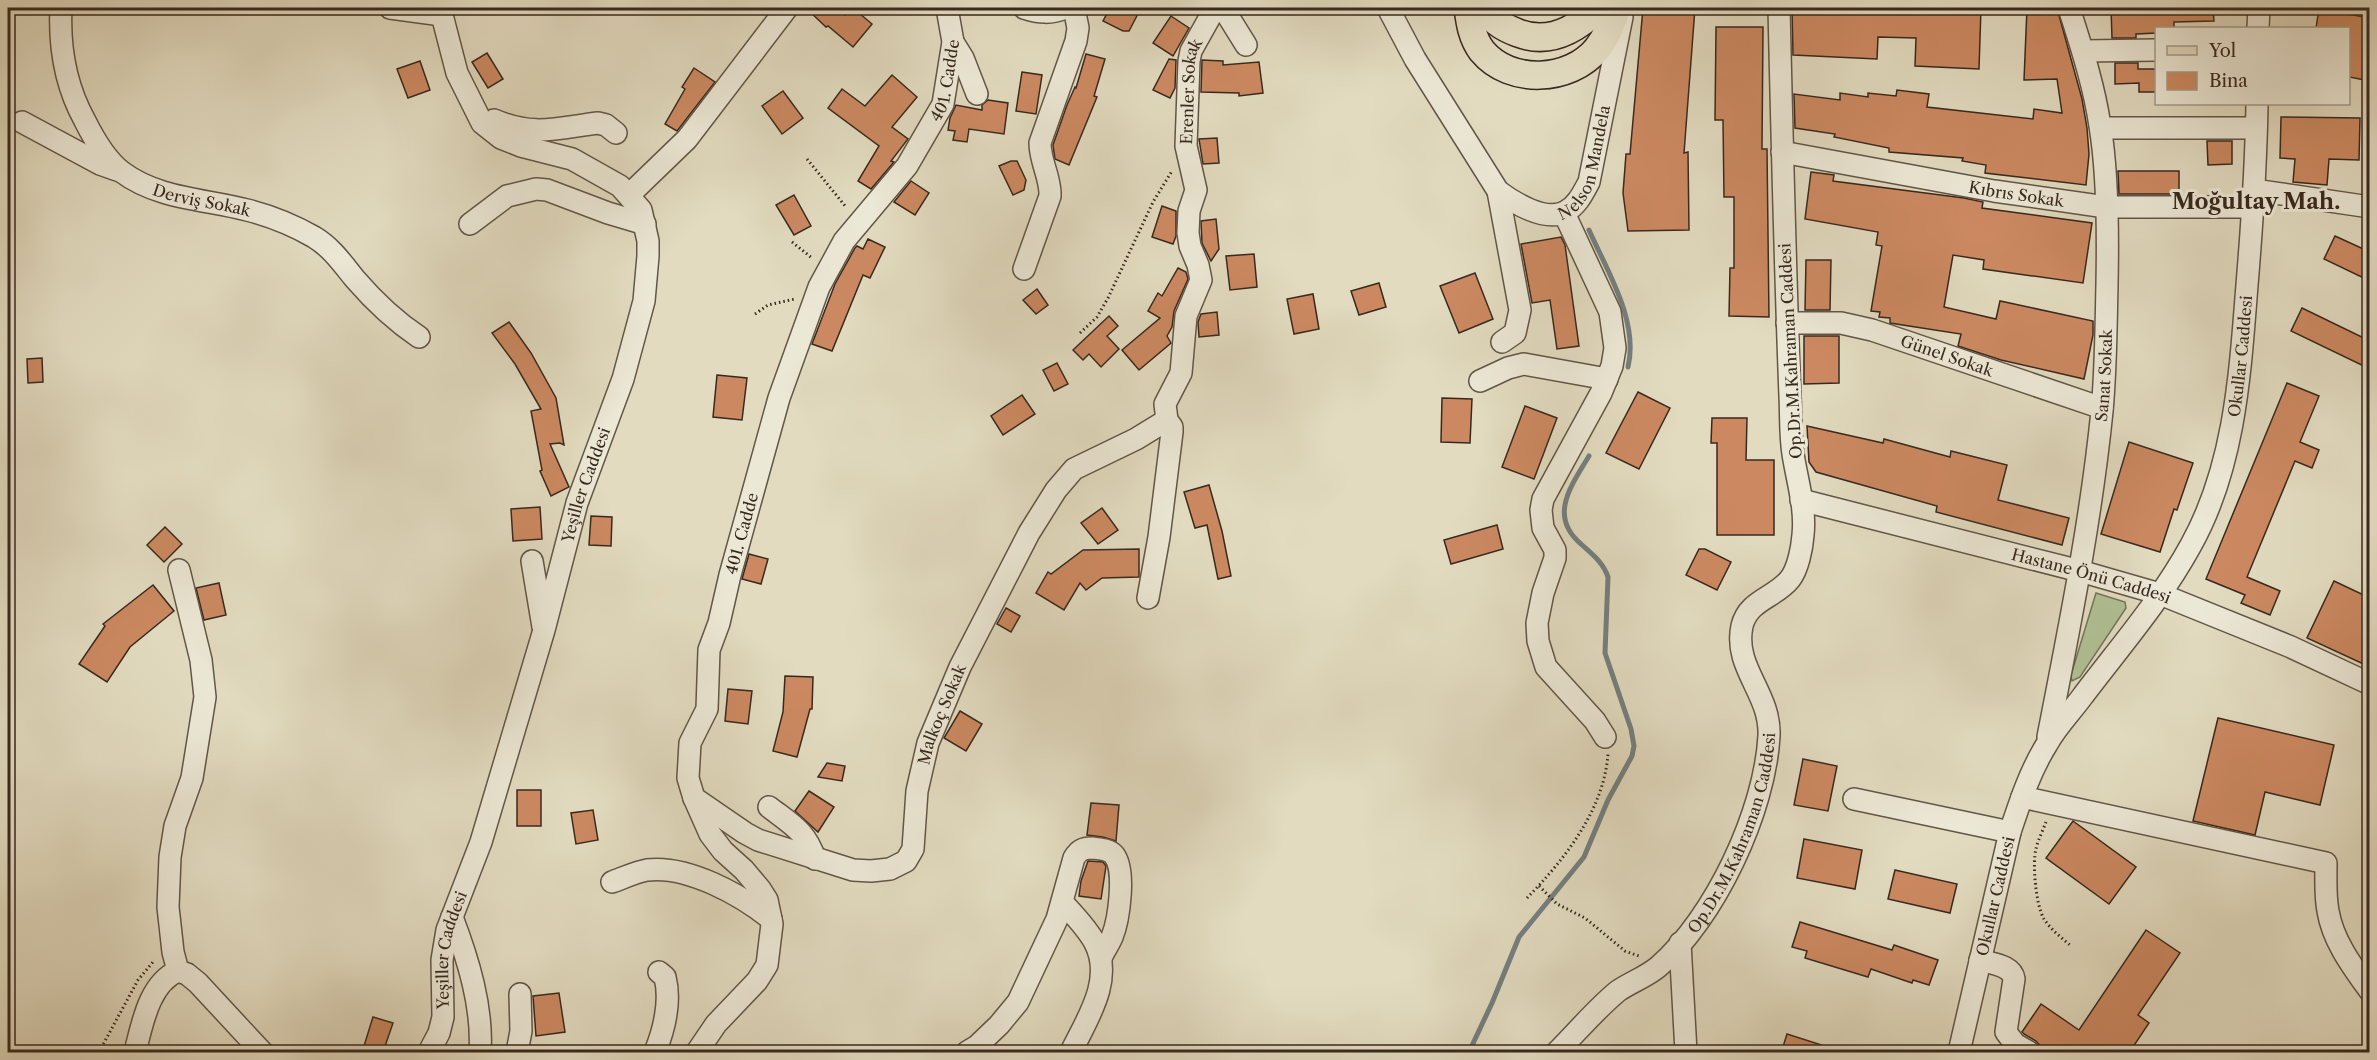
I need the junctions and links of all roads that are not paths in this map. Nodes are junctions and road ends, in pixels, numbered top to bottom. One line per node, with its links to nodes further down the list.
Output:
1 (61, 8): 33 (street, Derviş Sokak)
2 (390, 8): 19 (street)
3 (787, 8): 35 (street)
4 (947, 8): 21 (street, 401. Cadde)
5 (1024, 8): 6 (street)
6 (1065, 8)
7 (1074, 8): 42 (street)
8 (1215, 8): 49 (street, Erenler Sokak)
9 (1223, 8): 22 (street)
10 (1388, 8): 34 (street, Nelson Mandela)
11 (1468, 8): 14 (main road)
12 (1485, 8): 13 (main road)
13 (1598, 8)
14 (1617, 8)
15 (1623, 8): 39 (street, Nelson Mandela)
16 (1779, 8): 32 (street, Op.Dr.M.Kahraman Caddesi)
17 (2069, 8): 24 (street, Sanat Sokak)
18 (2259, 8): 20 (street)
19 (440, 11): 27 (street, Yeşiller Caddesi)
20 (2258, 27)
21 (953, 42): 25 (street, 401. Cadde); 25 (street)
22 (1245, 45)
23 (2155, 50): 24 (street)
24 (2083, 51): 29 (street, Sanat Sokak)
25 (950, 70): 61 (street, 401. Cadde)
26 (2257, 105): 30 (street, Okullar Caddesi)
27 (477, 112): 31 (street); 35 (street, Yeşiller Caddesi)
28 (22, 122): 33 (street)
29 (2101, 128): 30 (street); 37 (street, Sanat Sokak)
30 (2256, 128): 36 (street, Okullar Caddesi)
31 (616, 133)
32 (1782, 152): 37 (street, Kıbrıs Sokak); 43 (street, Op.Dr.M.Kahraman Caddesi)
33 (121, 171): 44 (street, Derviş Sokak)
34 (1498, 191): 39 (street, Nelson Mandela); 45 (street)
35 (629, 195): 41 (street, Yeşiller Caddesi)
36 (2254, 199): 37 (street, Kıbrıs Sokak); 38 (street, Kıbrıs Sokak); 54 (street, Okullar Caddesi)
37 (2106, 207): 48 (street, Sanat Sokak)
38 (2370, 207)
39 (1564, 213): 46 (street)
40 (470, 224): 41 (street)
41 (645, 224): 56 (street, Yeşiller Caddesi)
42 (1024, 269)
43 (1787, 323): 48 (street, Günel Sokak); 50 (street, Op.Dr.M.Kahraman Caddesi)
44 (419, 337)
45 (1502, 342)
46 (1607, 380): 47 (street); 58 (street)
47 (1480, 381)
48 (2102, 408): 53 (street, Sanat Sokak)
49 (1167, 420): 55 (street, Erenler Sokak); 65 (street, Malkoç Sokak)
50 (1801, 500): 53 (street, Hastane Önü Caddesi); 70 (street, Op.Dr.M.Kahraman Caddesi)
51 (532, 561): 56 (street)
52 (179, 570): 73 (street)
53 (2080, 571): 54 (street, Hastane Önü Caddesi); 59 (street, Sanat Sokak)
54 (2160, 594): 57 (street, Hastane Önü Caddesi); 59 (street, Okullar Caddesi)
55 (1148, 598)
56 (544, 630): 68 (street, Yeşiller Caddesi)
57 (2370, 684)
58 (1605, 737)
59 (2047, 744): 60 (street, Okullar Caddesi)
60 (2022, 797): 64 (street, Okullar Caddesi); 75 (street)
61 (694, 798): 65 (street, Malkoç Sokak); 69 (street, 401. Cadde)
62 (1854, 799): 64 (street)
63 (769, 807): 65 (street)
64 (2010, 832): 72 (street, Okullar Caddesi)
65 (815, 859)
66 (612, 882): 69 (street)
67 (1063, 903): 71 (street); 71 (street); 84 (street)
68 (452, 917): 79 (street, Yeşiller Caddesi); 80 (street)
69 (771, 919): 83 (street, 401. Cadde)
70 (1680, 943): 86 (street, Op.Dr.M.Kahraman Caddesi); 87 (street)
71 (1101, 958): 85 (street)
72 (1980, 960): 88 (street, Okullar Caddesi); 89 (street)
73 (178, 971): 77 (street); 78 (street)
74 (659, 972): 82 (street)
75 (2370, 990)
76 (520, 994): 81 (street)
77 (135, 1053)
78 (262, 1053)
79 (429, 1053)
80 (480, 1053)
81 (517, 1053)
82 (655, 1053)
83 (697, 1053)
84 (967, 1053)
85 (1071, 1053)
86 (1557, 1053)
87 (1686, 1053)
88 (1959, 1053)
89 (2029, 1053)

